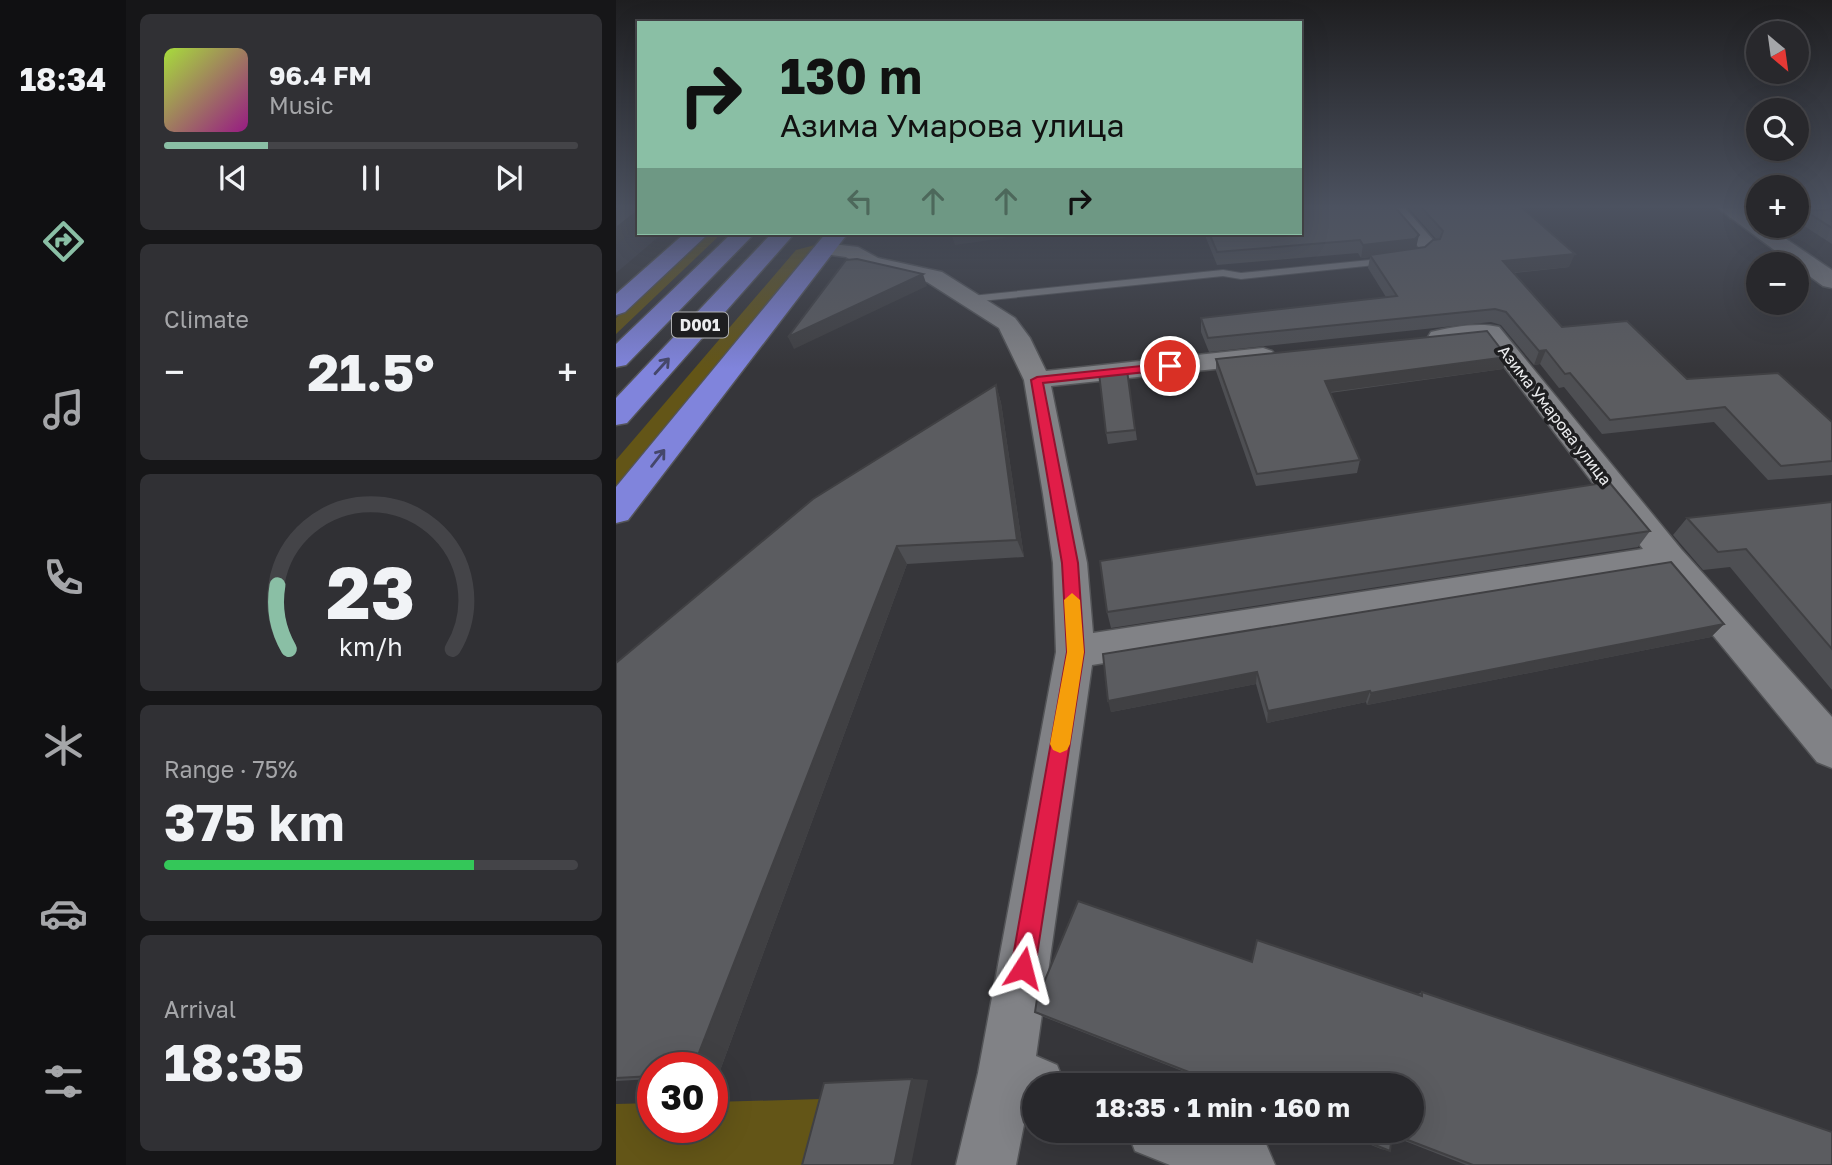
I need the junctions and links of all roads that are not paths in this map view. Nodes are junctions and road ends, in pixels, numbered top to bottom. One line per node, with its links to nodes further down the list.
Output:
1 (668, 260): 10 (highway)
2 (716, 260): 13 (highway, D001)
3 (759, 260): 15 (highway, D001, one-way to 3)
4 (814, 260): 16 (highway, one-way to 4)
5 (867, 260): 9 (street)
6 (1391, 260): 9 (lane)
7 (1805, 260): 8 (street)
8 (1832, 281)
9 (971, 299): 14 (street)
10 (616, 307)
11 (1408, 341): 17 (street, Азима Умарова улица)
12 (1284, 354): 14 (street)
13 (616, 359)
14 (1037, 380): 18 (street)
15 (616, 416)
16 (616, 511)
17 (1669, 558): 18 (street); 19 (street, Азима Умарова улица)
18 (1075, 652): 20 (street)
19 (1832, 748)
20 (1021, 1079): 22 (street)
21 (1189, 1143): 23 (street)
22 (986, 1165)
23 (1245, 1165)

